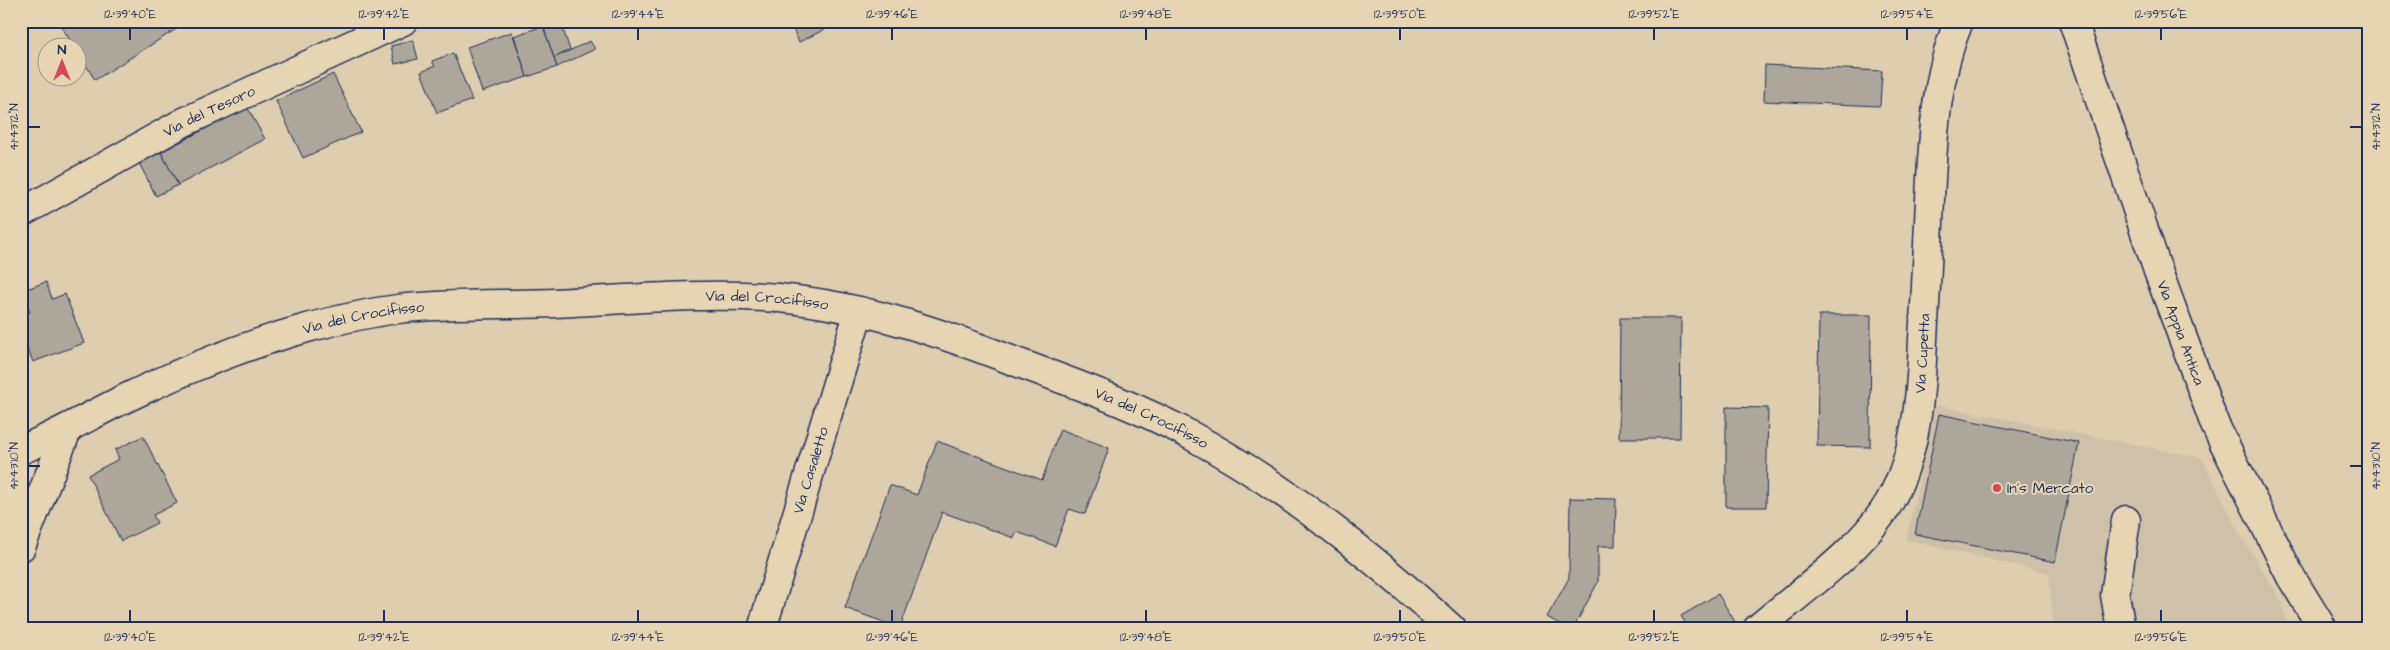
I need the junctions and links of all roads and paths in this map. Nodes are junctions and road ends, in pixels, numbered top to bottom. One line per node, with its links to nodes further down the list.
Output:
1 (403, 21): 4 (street, Via del Tesoro)
2 (1959, 21): 12 (street, Via Cupetta)
3 (2073, 21): 14 (street, Via Appia Antica)
4 (21, 213)
5 (859, 311): 6 (street, Via del Crocifisso); 10 (street, Via Casaletto); 11 (street, Via del Crocifisso)
6 (68, 428): 7 (street, Via del Crocifisso); 9 (street)
7 (21, 450)
8 (2126, 520): 13 (street)
9 (21, 547)
10 (762, 629)
11 (1452, 629)
12 (1757, 629)
13 (2121, 629)
14 (2323, 629)

